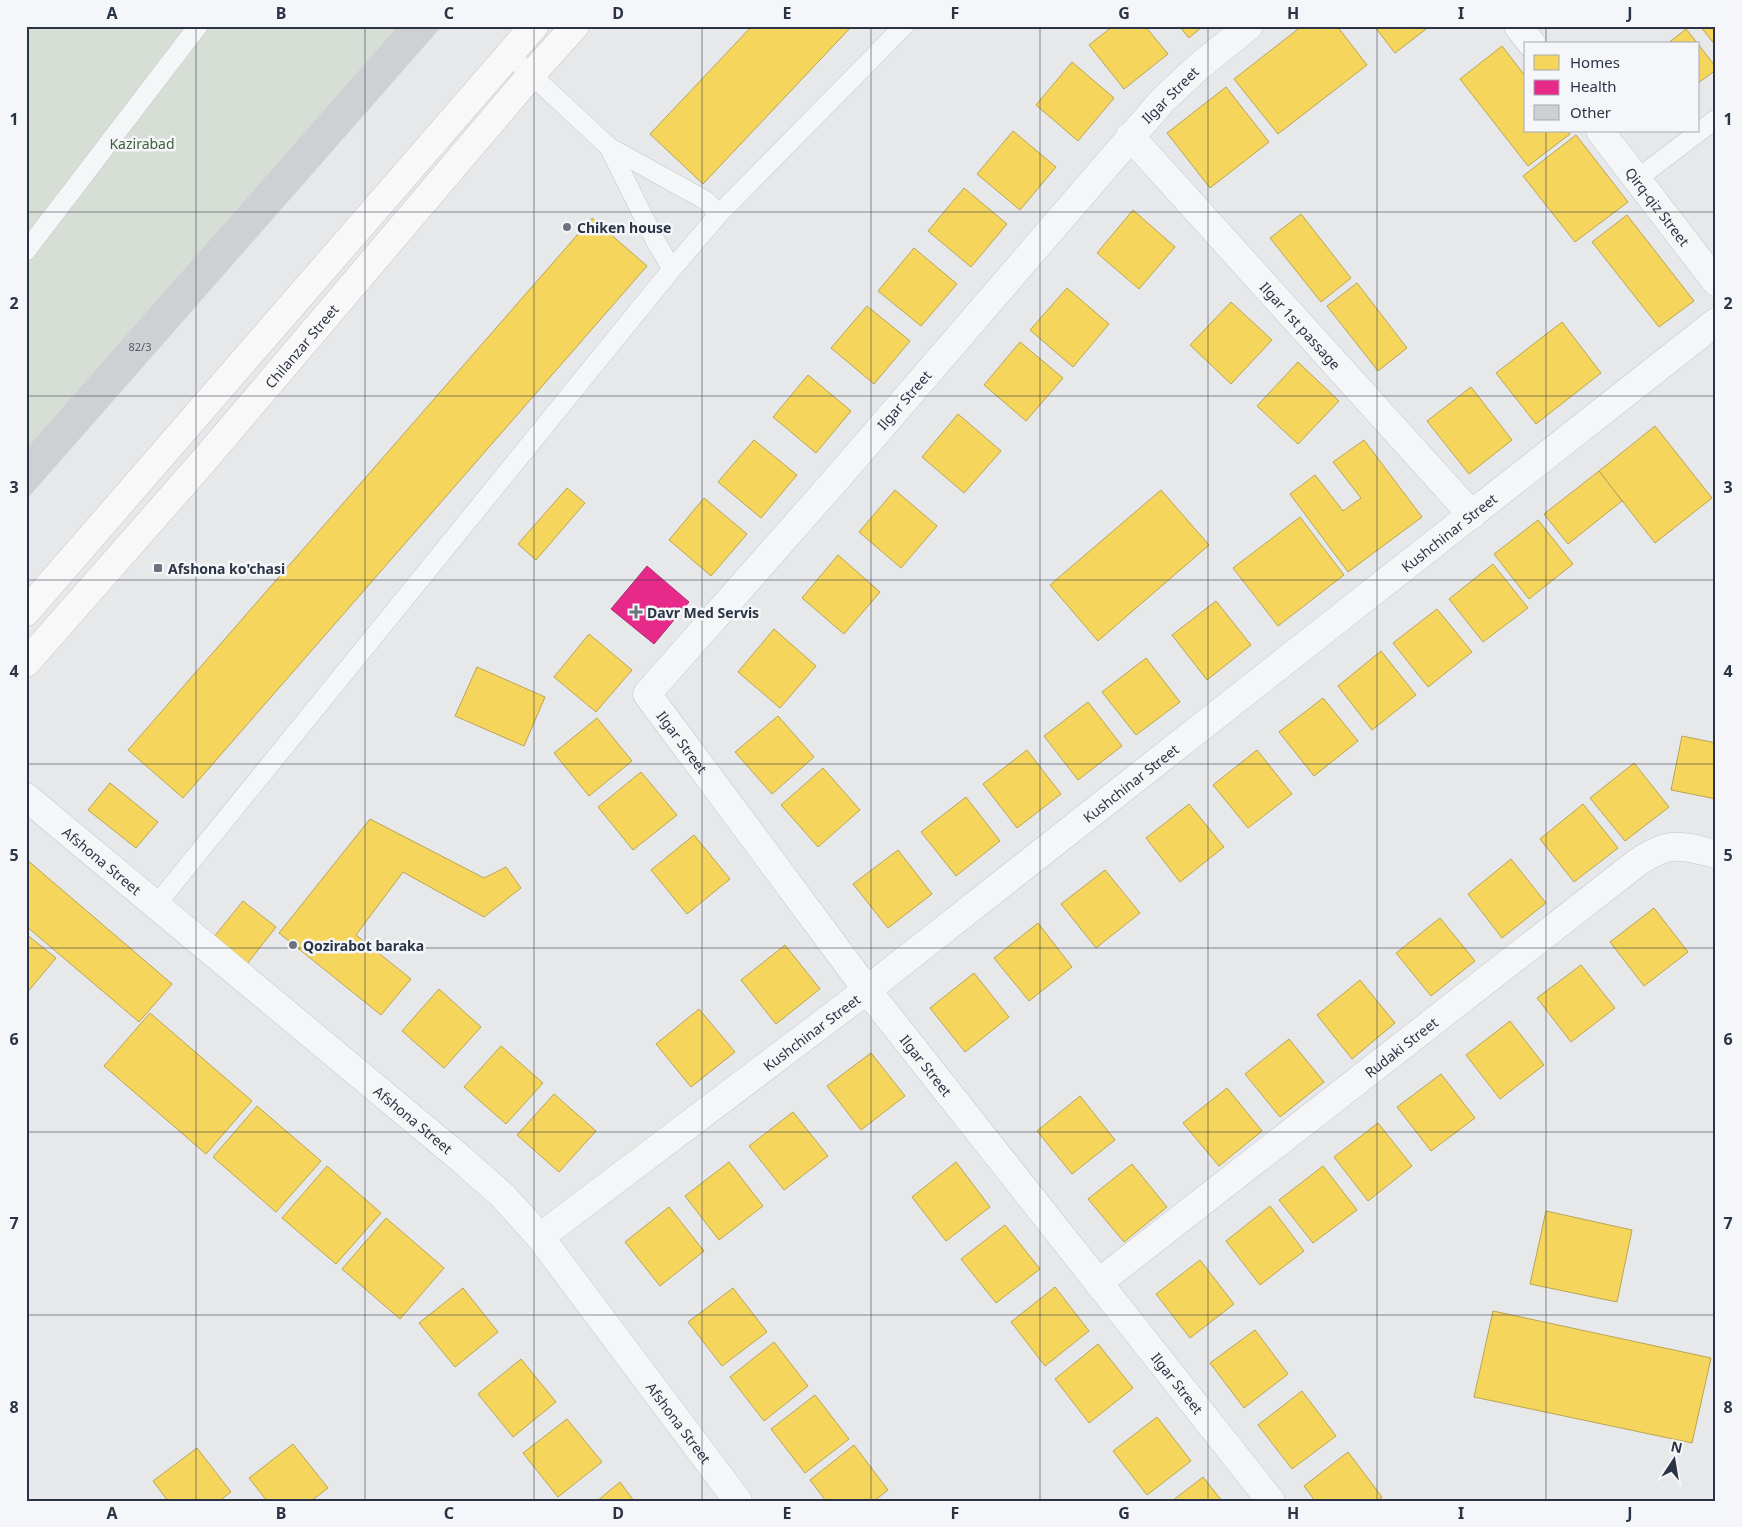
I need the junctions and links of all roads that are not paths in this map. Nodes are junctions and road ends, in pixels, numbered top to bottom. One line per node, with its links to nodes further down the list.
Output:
1 (198, 26): 18 (lane)
2 (534, 26): 8 (main road)
3 (575, 26): 9 (main road, Chilanzar Street)
4 (904, 26): 17 (lane)
5 (1249, 26): 14 (street, Ilgar Street)
6 (1518, 26): 7 (street)
7 (1530, 42)
8 (509, 54): 9 (lane); 23 (main road)
9 (532, 75): 15 (lane); 24 (main road, Chilanzar Street)
10 (1716, 118): 11 (lane)
11 (1700, 130)
12 (1601, 132): 16 (street, Qirq-qiz Street)
13 (1698, 132): 16 (lane)
14 (1130, 136): 22 (street, Ilgar 1st passage); 28 (street, Ilgar Street)
15 (609, 147): 17 (lane); 19 (lane)
16 (1637, 179): 20 (street, Qirq-qiz Street)
17 (719, 214): 19 (lane)
18 (26, 251)
19 (672, 269): 27 (lane)
20 (1716, 282)
21 (1716, 322): 22 (street, Kushchinar Street)
22 (1472, 515): 28 (street, Kushchinar Street)
23 (26, 612)
24 (26, 663)
25 (26, 798): 27 (street, Afshona Street)
26 (1716, 854): 30 (street, Rudaki Street)
27 (156, 905): 29 (street, Afshona Street)
28 (867, 990): 29 (street, Kushchinar Street); 30 (street, Ilgar Street)
29 (540, 1237): 31 (street, Afshona Street)
30 (1098, 1283): 32 (street, Ilgar Street)
31 (738, 1501)
32 (1271, 1501)

